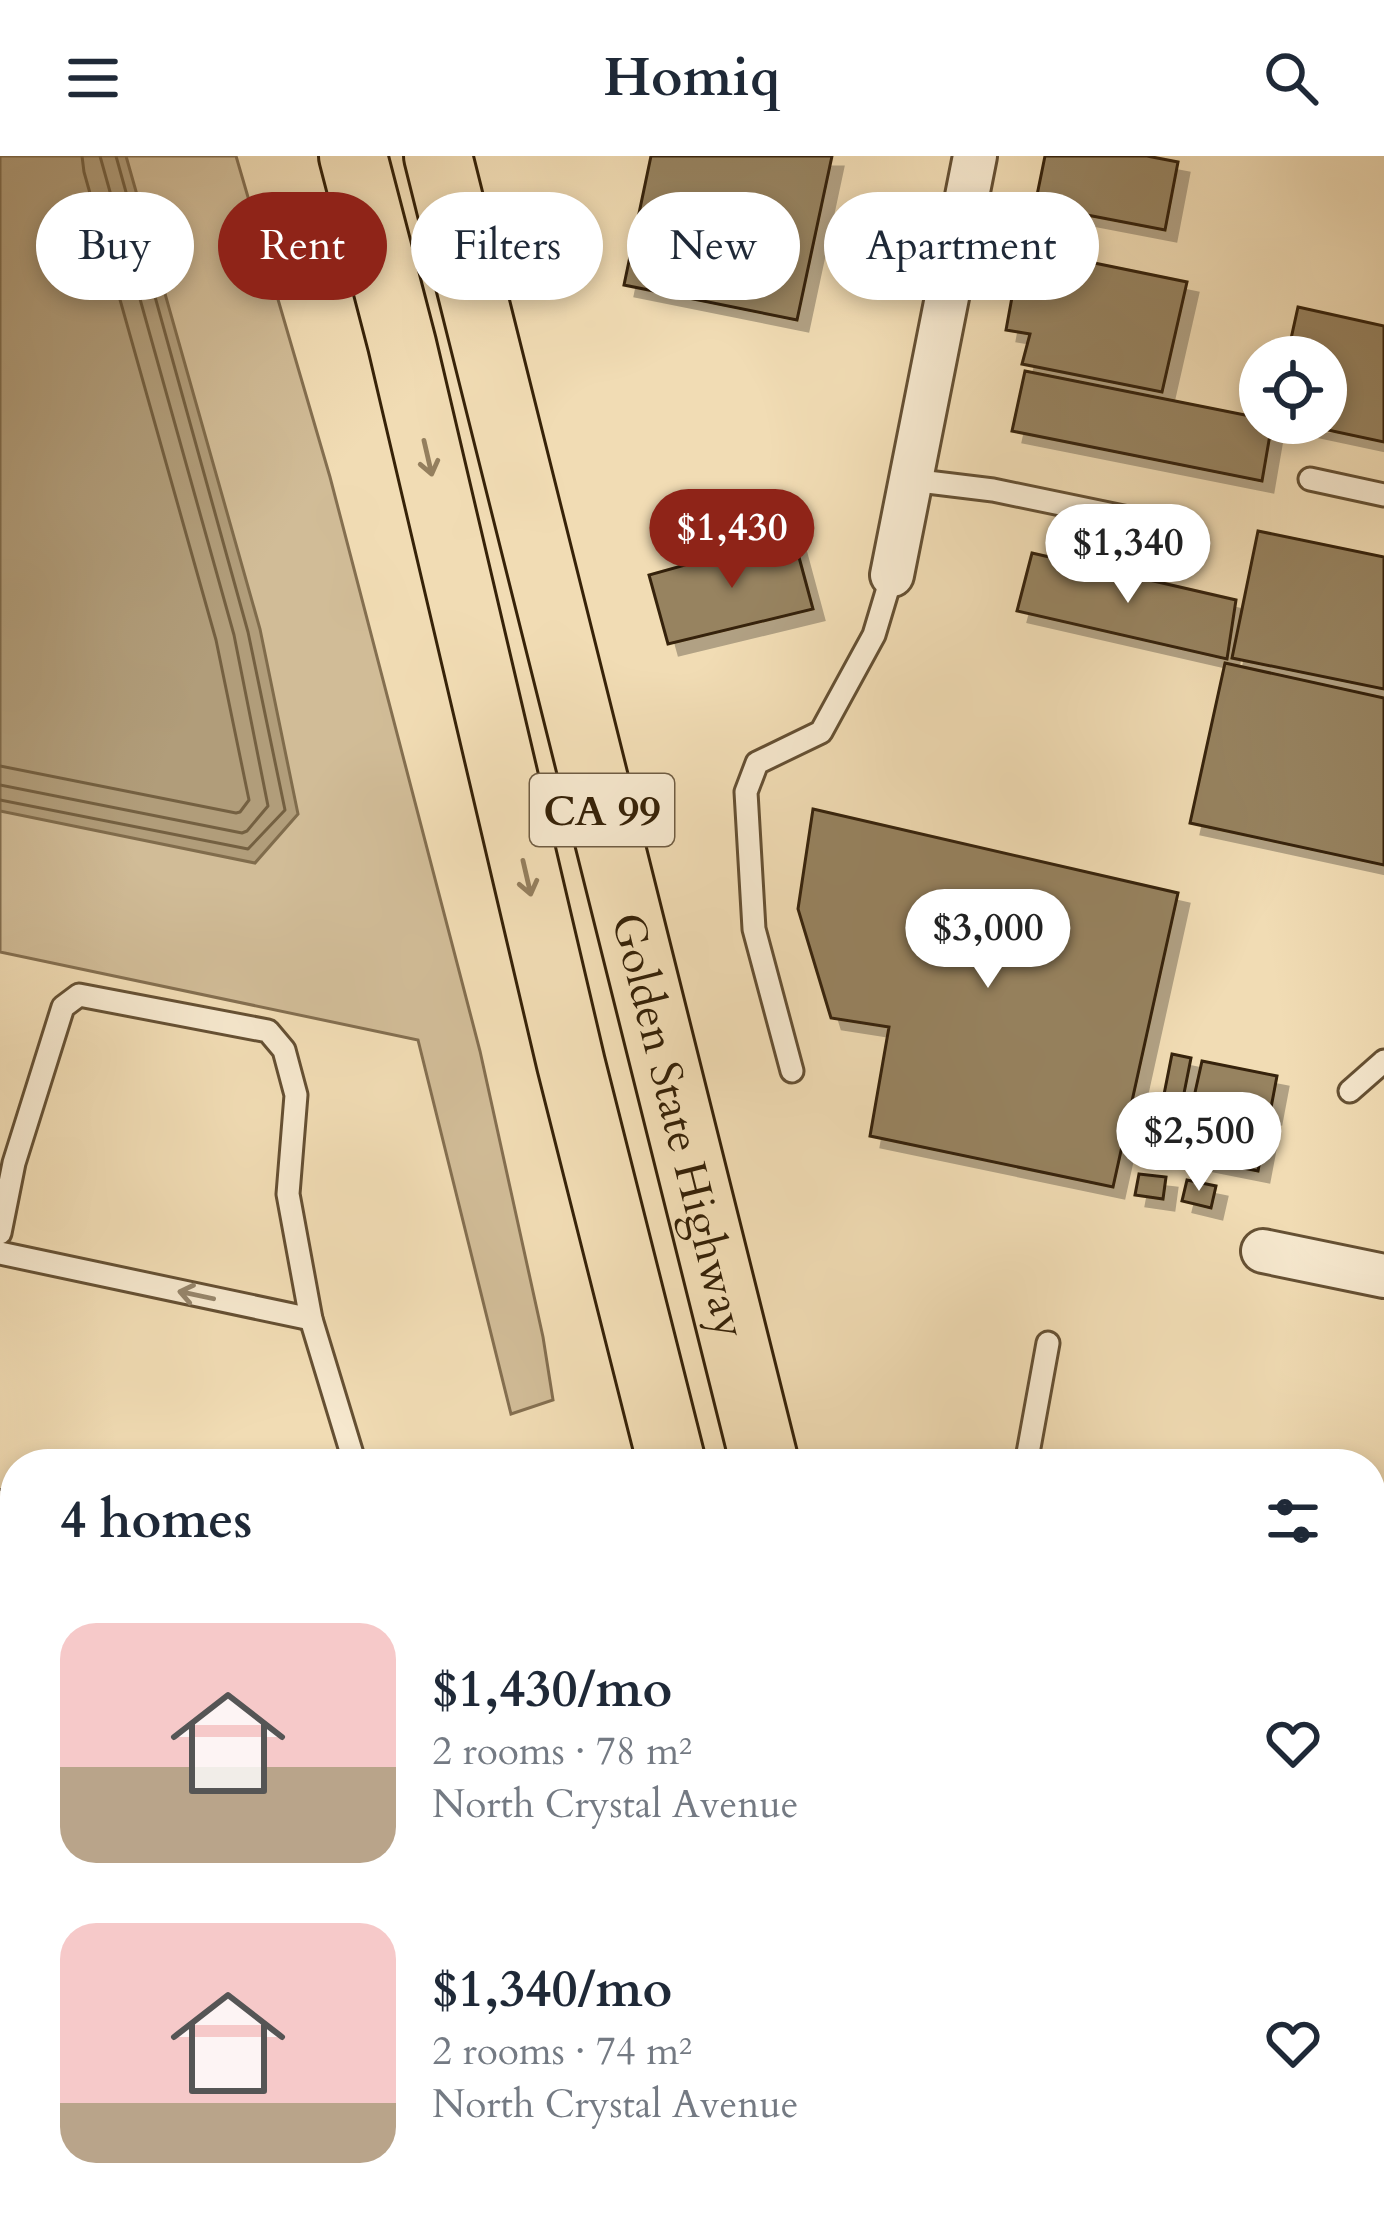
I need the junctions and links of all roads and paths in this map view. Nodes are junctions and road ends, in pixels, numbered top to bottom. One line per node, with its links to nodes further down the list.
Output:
1 (334, 156): 6 (highway)
2 (353, 156): 6 (highway, Golden State Highway / CA 99)
3 (438, 156): 26 (highway, Golden State Highway / CA 99)
4 (486, 156): 27 (highway)
5 (975, 156): 8 (street)
6 (401, 344): 13 (highway, Golden State Highway / CA 99, one-way to 13)
7 (1310, 479): 9 (lane)
8 (910, 480): 10 (lane); 11 (street)
9 (1384, 495)
10 (1191, 531)
11 (892, 575): 14 (lane)
12 (1384, 1061): 15 (lane)
13 (571, 1064): 24 (highway); 25 (highway, Golden State Highway / CA 99)
14 (792, 1071)
15 (1350, 1091)
16 (7, 1161): 17 (lane); 21 (lane)
17 (0, 1233)
18 (1263, 1251): 20 (street)
19 (0, 1253): 21 (lane, one-way to 19)
20 (1384, 1276)
21 (310, 1319): 23 (lane)
22 (1048, 1343): 28 (lane)
23 (350, 1449)
24 (626, 1449)
25 (668, 1449)
26 (761, 1449)
27 (785, 1449)
28 (1029, 1449)

